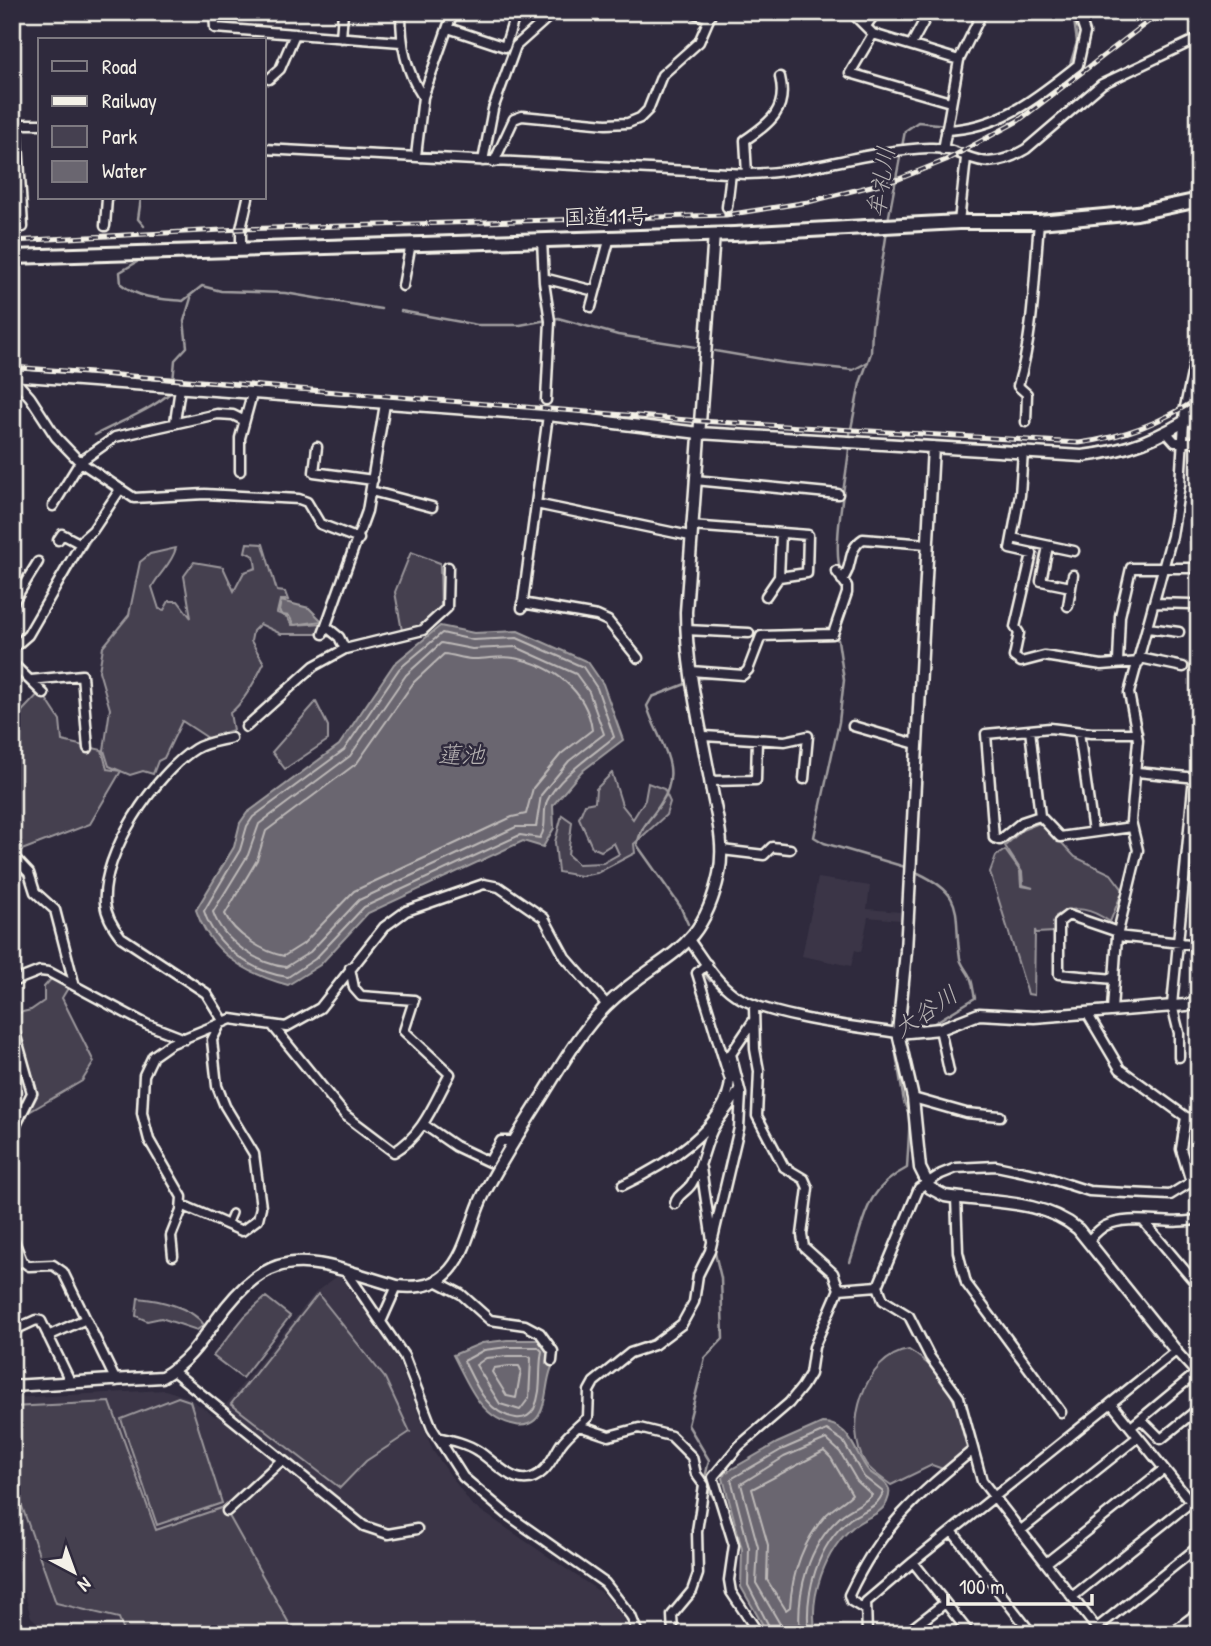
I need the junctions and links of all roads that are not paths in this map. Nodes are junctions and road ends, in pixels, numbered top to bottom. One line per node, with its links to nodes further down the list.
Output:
1 (214, 12): 18 (street)
2 (343, 12): 20 (street)
3 (401, 12): 22 (street)
4 (453, 12): 17 (street)
5 (516, 12): 17 (street)
6 (554, 12): 36 (street)
7 (691, 12): 14 (street)
8 (852, 12): 16 (street)
9 (876, 12): 16 (street)
10 (929, 12): 23 (street)
11 (976, 12): 24 (street)
12 (1078, 12): 31 (street)
13 (1199, 12): 15 (street)
14 (710, 15): 37 (street)
15 (1199, 20)
16 (866, 26): 19 (street)
17 (448, 28): 27 (street)
18 (295, 34): 20 (street); 26 (street)
19 (873, 34): 23 (street); 28 (street)
20 (341, 38): 22 (street)
21 (1199, 38): 35 (street)
22 (401, 42): 27 (street)
23 (911, 45): 24 (street)
24 (959, 60): 28 (street)
25 (780, 77): 39 (street)
26 (269, 79)
27 (423, 97): 34 (street)
28 (950, 102): 31 (street)
29 (15, 124): 30 (street); 47 (street)
30 (38, 124)
31 (946, 127): 33 (street)
32 (266, 149): 34 (street)
33 (943, 150): 35 (street); 39 (street)
34 (416, 156): 36 (street)
35 (966, 159): 44 (street)
36 (483, 161): 37 (street)
37 (494, 162): 38 (street)
38 (731, 173): 39 (street); 43 (street)
39 (747, 174)
40 (107, 200): 46 (street)
41 (248, 200): 52 (street)
42 (1199, 200): 45 (highway, 国道11号)
43 (727, 206)
44 (959, 222): 45 (highway, 国道11号); 48 (highway, 国道11号)
45 (1039, 222): 68 (street)
46 (105, 226)
47 (12, 228)
48 (714, 234): 49 (highway, 国道11号); 70 (street)
49 (610, 237): 50 (highway, 国道11号); 56 (street)
50 (542, 239): 51 (highway, 国道11号); 62 (street)
51 (411, 243): 52 (highway, 国道11号); 55 (street)
52 (241, 249): 53 (highway, 国道11号)
53 (12, 257)
54 (547, 279): 56 (street)
55 (403, 286)
56 (595, 291): 57 (street)
57 (591, 307)
58 (1199, 340): 69 (street)
59 (12, 376): 60 (street); 77 (street)
60 (180, 388): 61 (street); 67 (street)
61 (252, 394): 63 (street); 66 (street)
62 (546, 400)
63 (385, 404): 65 (street); 79 (street)
64 (1199, 412): 69 (street)
65 (548, 415): 70 (street); 84 (street)
66 (243, 420): 67 (street); 78 (street)
67 (175, 422): 77 (street)
68 (1026, 422)
69 (1184, 422): 71 (street); 73 (street)
70 (699, 433): 75 (street); 80 (street)
71 (1167, 433): 73 (street); 76 (street)
72 (1199, 442): 73 (street)
73 (1182, 443): 99 (street)
74 (317, 447): 79 (street)
75 (933, 447): 76 (street); 93 (street)
76 (1023, 452): 89 (street)
77 (80, 462): 81 (street); 85 (street)
78 (240, 471)
79 (373, 480): 82 (street)
80 (695, 480): 83 (street); 87 (street)
81 (119, 491): 90 (street); 92 (street)
82 (371, 491): 86 (street); 90 (street)
83 (838, 494)
84 (536, 504): 87 (street); 117 (street)
85 (53, 506)
86 (432, 507)
87 (690, 531): 88 (street); 112 (street)
88 (780, 533): 102 (street); 102 (street)
89 (1012, 538): 94 (street); 119 (street)
90 (359, 539): 116 (street)
91 (58, 540): 92 (street)
92 (80, 544): 115 (street)
93 (927, 544): 103 (street); 133 (street)
94 (1048, 546): 95 (street); 104 (street)
95 (1074, 551)
96 (38, 562): 105 (street)
97 (448, 567): 116 (street)
98 (1199, 568): 99 (street)
99 (1163, 570): 107 (street); 119 (street)
100 (836, 571): 103 (street)
101 (1073, 575): 104 (street)
102 (779, 577): 106 (street)
103 (842, 580): 122 (street)
104 (1071, 587): 110 (street)
105 (15, 593): 108 (street)
106 (766, 596)
107 (1154, 603): 109 (street); 111 (street)
108 (12, 604)
109 (1191, 604)
110 (1068, 606)
111 (1148, 628): 113 (street); 118 (street)
112 (686, 630): 114 (street); 122 (street)
113 (1179, 632)
114 (749, 633)
115 (12, 649)
116 (345, 649): 126 (street)
117 (638, 658)
118 (1139, 660): 119 (street); 121 (street); 129 (street)
119 (1118, 662)
120 (12, 663): 123 (street)
121 (1183, 667)
122 (691, 671): 130 (street)
123 (31, 680): 124 (street); 134 (street)
124 (44, 694)
125 (853, 726): 133 (street)
126 (246, 727)
127 (1030, 730): 128 (street); 139 (street); 139 (street)
128 (1079, 732): 129 (street); 141 (street)
129 (1137, 733): 135 (street)
130 (704, 736): 132 (street); 138 (street)
131 (231, 738): 162 (street)
132 (757, 739): 137 (street); 138 (street)
133 (916, 744): 165 (street)
134 (88, 748)
135 (1137, 772): 136 (street); 140 (street)
136 (1196, 778): 147 (street)
137 (804, 779)
138 (710, 781): 143 (street)
139 (1040, 816): 141 (street)
140 (1132, 827): 141 (street); 145 (street)
141 (1093, 832)
142 (790, 849): 143 (street)
143 (722, 850): 146 (street)
144 (12, 855): 153 (street)
145 (1118, 934): 147 (street); 151 (street); 151 (street)
146 (690, 941): 149 (street); 155 (street)
147 (1178, 942): 148 (street); 156 (street)
148 (1199, 944)
149 (707, 964): 157 (street); 167 (street)
150 (350, 968): 155 (street); 163 (street); 175 (street)
151 (1114, 979): 158 (street)
152 (12, 982): 153 (street)
153 (74, 984): 166 (street)
154 (1199, 1004): 156 (street)
155 (607, 1005): 177 (street)
156 (1172, 1005): 158 (street); 168 (street)
157 (754, 1006): 160 (street); 165 (street)
158 (1112, 1010): 159 (street)
159 (1087, 1013): 164 (street); 173 (street)
160 (754, 1020): 167 (street); 199 (street)
161 (12, 1022): 176 (street)
162 (222, 1023): 163 (street); 166 (street); 187 (street)
163 (272, 1025): 175 (street)
164 (936, 1029): 165 (street); 169 (street)
165 (898, 1033): 171 (street)
166 (185, 1039): 183 (street)
167 (727, 1055): 170 (street); 180 (street)
168 (1179, 1057)
169 (949, 1071)
170 (740, 1087): 178 (street); 190 (street)
171 (913, 1098): 172 (street); 179 (street)
172 (1000, 1116)
173 (1186, 1117): 174 (street); 179 (street)
174 (1199, 1120)
175 (423, 1124): 177 (street)
176 (12, 1133)
177 (513, 1141): 195 (street)
178 (701, 1168): 182 (street); 190 (street)
179 (926, 1182): 181 (street); 197 (street)
180 (623, 1185)
181 (956, 1197): 189 (street); 213 (street)
182 (675, 1204)
183 (182, 1205): 187 (street); 191 (street)
184 (232, 1213): 187 (street)
185 (1199, 1219): 186 (street)
186 (1144, 1222): 189 (street); 198 (street)
187 (227, 1225)
188 (12, 1236): 192 (street)
189 (1088, 1241): 204 (street)
190 (712, 1242): 215 (street)
191 (173, 1256)
192 (22, 1261): 193 (street); 200 (street)
193 (12, 1267)
194 (346, 1271): 196 (street); 201 (street); 206 (street)
195 (436, 1281): 196 (street); 205 (street)
196 (397, 1286): 201 (street)
197 (878, 1286): 199 (street); 219 (street)
198 (1199, 1287)
199 (839, 1289): 222 (street)
200 (86, 1319): 203 (street); 208 (street)
201 (381, 1322): 217 (street)
202 (12, 1331): 203 (street)
203 (48, 1336): 209 (street)
204 (1176, 1350): 207 (street); 211 (street)
205 (552, 1361)
206 (173, 1371): 208 (street); 220 (street)
207 (1197, 1375): 214 (street)
208 (117, 1381): 209 (street)
209 (71, 1383): 210 (street)
210 (12, 1386)
211 (1111, 1403): 216 (street); 224 (street)
212 (1199, 1408): 214 (street)
213 (1060, 1412)
214 (1141, 1419): 216 (street)
215 (579, 1426): 217 (street); 223 (street)
216 (1131, 1427): 218 (street)
217 (437, 1437): 239 (street)
218 (1138, 1437): 221 (street); 230 (street)
219 (973, 1450): 224 (street); 236 (street)
220 (282, 1460): 226 (street); 228 (street)
221 (1164, 1469): 225 (street); 233 (street)
222 (713, 1477): 223 (street); 241 (street)
223 (704, 1485): 240 (street)
224 (994, 1497): 229 (street); 230 (street)
225 (1191, 1502): 227 (street); 234 (street)
226 (227, 1510)
227 (1199, 1512)
228 (417, 1529)
229 (952, 1531): 232 (street); 245 (street)
230 (1020, 1531): 233 (street)
231 (1199, 1546): 238 (street)
232 (913, 1562): 235 (street); 236 (street)
233 (1046, 1563): 234 (street)
234 (1072, 1597): 238 (street)
235 (945, 1602): 243 (street); 244 (street)
236 (866, 1610): 242 (street)
237 (1199, 1612): 246 (street)
238 (1099, 1631)
239 (638, 1634)
240 (673, 1634)
241 (759, 1634)
242 (867, 1634)
243 (905, 1634)
244 (970, 1634)
245 (1032, 1634)
246 (1171, 1634)

